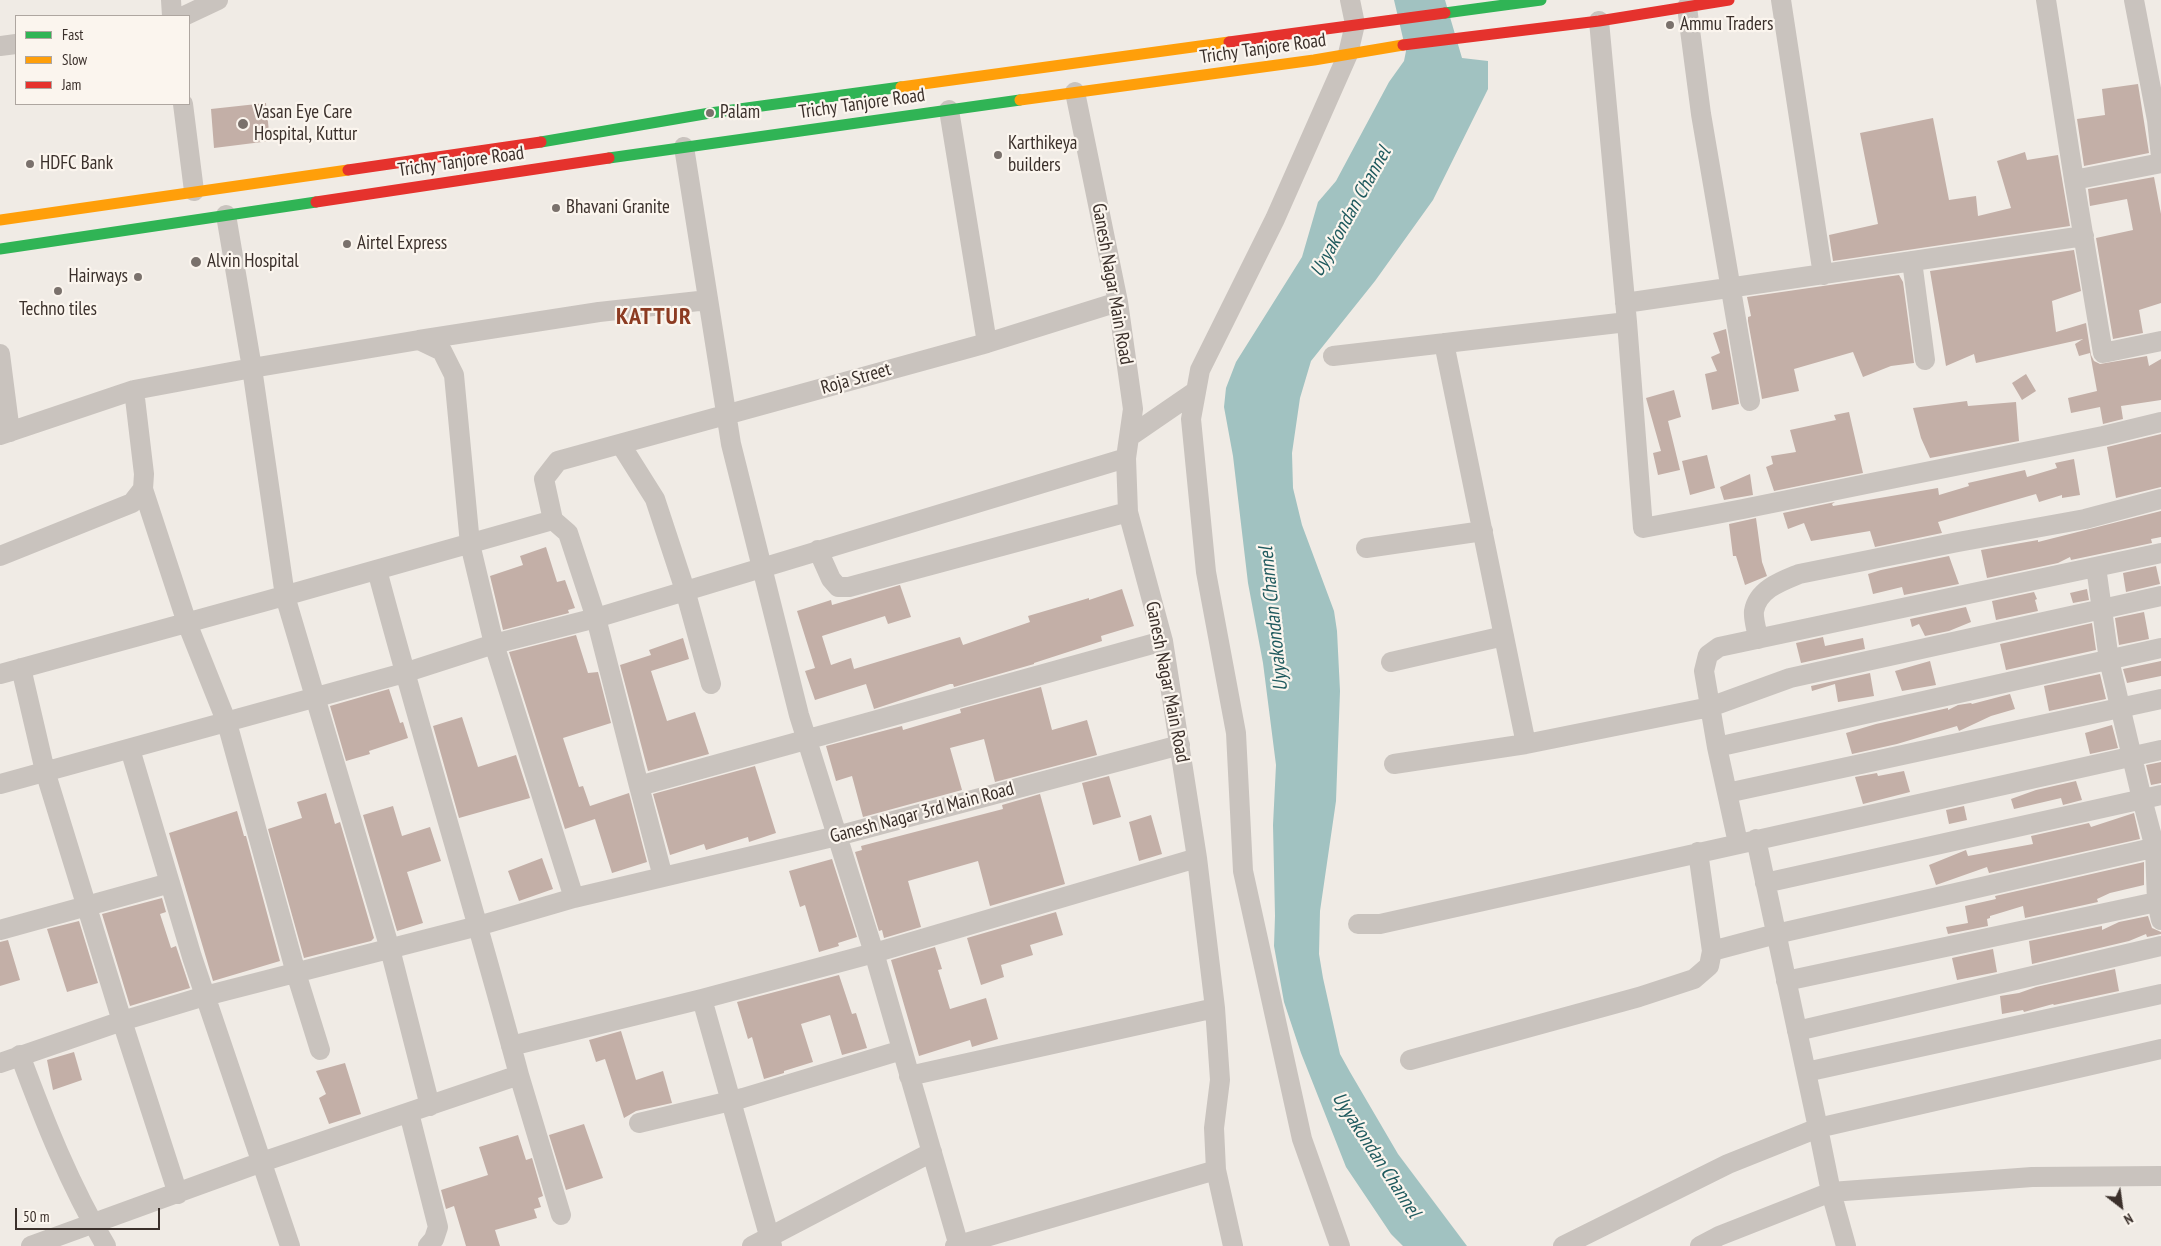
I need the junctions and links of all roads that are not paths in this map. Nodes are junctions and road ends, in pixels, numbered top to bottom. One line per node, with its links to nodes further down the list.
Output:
1 (171, 0): 10 (street)
2 (218, 0): 11 (street)
3 (1350, 0): 13 (street)
4 (1541, 0): 13 (highway, Trichy Tanjore Road)
5 (1729, 0): 9 (highway, Trichy Tanjore Road)
6 (1782, 0): 30 (street)
7 (2046, 0): 23 (street)
8 (2134, 0): 21 (street)
9 (1687, 7): 12 (highway, Trichy Tanjore Road); 31 (street)
10 (172, 15)
11 (186, 15)
12 (1599, 21): 16 (highway, Trichy Tanjore Road); 34 (street)
13 (1354, 24): 16 (street); 24 (highway, Trichy Tanjore Road)
14 (15, 44): 15 (street)
15 (0, 46)
16 (1348, 54): 17 (highway, Trichy Tanjore Road); 44 (street)
17 (1075, 92): 19 (highway, Trichy Tanjore Road); 33 (street, Ganesh Nagar Main Road)
18 (183, 105): 24 (street)
19 (949, 110): 20 (highway, Trichy Tanjore Road); 37 (street)
20 (684, 147): 25 (highway, Trichy Tanjore Road); 32 (street)
21 (2161, 157)
22 (2161, 164): 23 (street)
23 (2074, 180): 27 (street)
24 (194, 191): 26 (highway, Trichy Tanjore Road)
25 (226, 215): 28 (highway, Trichy Tanjore Road); 42 (street)
26 (0, 220)
27 (2084, 236): 29 (street); 36 (street)
28 (0, 248)
29 (1912, 261): 30 (street); 41 (street)
30 (1823, 275): 31 (street)
31 (1731, 289): 34 (street); 45 (street)
32 (708, 300): 35 (street); 46 (street)
33 (1118, 302): 37 (street, Roja Street); 49 (street, Ganesh Nagar Main Road)
34 (1626, 312): 38 (street); 47 (street)
35 (419, 340): 42 (street); 57 (street)
36 (2161, 341)
37 (987, 343): 46 (street, Roja Street)
38 (1444, 343): 40 (street); 56 (street)
39 (0, 354): 48 (street)
40 (1333, 356)
41 (1925, 360)
42 (252, 368): 43 (street); 66 (street)
43 (134, 390): 48 (street); 52 (street)
44 (1196, 391): 49 (street); 159 (street)
45 (1750, 401)
46 (726, 415): 50 (street, Roja Street); 62 (street)
47 (2161, 422)
48 (5, 433)
49 (1129, 437): 51 (street, Ganesh Nagar Main Road)
50 (621, 445): 55 (street, Roja Street); 65 (street)
51 (1126, 458): 54 (street, Ganesh Nagar Main Road); 59 (street)
52 (143, 489): 61 (street); 70 (street)
53 (2161, 499): 72 (street)
54 (1128, 512): 59 (street); 73 (street, Ganesh Nagar Main Road)
55 (553, 520): 57 (street); 69 (street)
56 (1483, 531): 58 (street); 71 (street)
57 (470, 544): 64 (street); 74 (street)
58 (1366, 548)
59 (818, 550): 62 (street)
60 (2161, 553): 63 (street)
61 (0, 556)
62 (761, 567): 65 (street); 87 (street)
63 (2096, 567): 68 (street); 72 (street)
64 (377, 570): 66 (street); 79 (street)
65 (685, 590): 69 (street); 81 (street)
66 (285, 596): 70 (street); 82 (street)
67 (2161, 596): 68 (street)
68 (2102, 609): 76 (street); 84 (street)
69 (596, 618): 74 (street); 97 (street)
70 (187, 623): 78 (street); 86 (street)
71 (1504, 636): 77 (street); 88 (street)
72 (1758, 639): 84 (street)
73 (1163, 641): 87 (street); 89 (street, Ganesh Nagar Main Road)
74 (494, 644): 79 (street); 109 (street)
75 (2161, 648): 76 (street)
76 (2109, 660): 85 (street); 90 (street)
77 (1391, 662)
78 (22, 668): 80 (street); 95 (street)
79 (404, 673): 82 (street); 113 (street)
80 (0, 674)
81 (711, 684)
82 (315, 698): 86 (street); 117 (street)
83 (2161, 698): 85 (street)
84 (1710, 707): 88 (street); 90 (street)
85 (2120, 708): 93 (street); 98 (street)
86 (226, 723): 91 (street); 120 (street)
87 (807, 740): 97 (street); 101 (street)
88 (1526, 744): 94 (street)
89 (1180, 745): 101 (street, Ganesh Nagar 3rd Main Road); 105 (street, Ganesh Nagar Main Road)
90 (1717, 747): 98 (street)
91 (130, 749): 95 (street); 107 (street)
92 (2161, 750): 93 (street)
93 (2132, 757): 100 (street); 102 (street)
94 (1394, 764)
95 (45, 771): 96 (street); 110 (street)
96 (0, 784)
97 (639, 786): 106 (street)
98 (1727, 793): 102 (street)
99 (2161, 795): 100 (street)
100 (2142, 799): 103 (street); 108 (street)
101 (837, 836): 106 (street, Ganesh Nagar 3rd Main Road); 119 (street)
102 (1747, 841): 104 (street); 108 (street)
103 (2158, 847): 111 (street); 115 (street)
104 (1698, 852): 112 (street); 118 (street)
105 (1197, 858): 119 (street); 125 (street, Ganesh Nagar Main Road)
106 (663, 877): 109 (street, Ganesh Nagar 3rd Main Road)
107 (170, 883): 110 (street); 123 (street)
108 (1765, 883): 115 (street)
109 (574, 898): 113 (street, Ganesh Nagar 3rd Main Road)
110 (87, 906): 114 (street); 126 (street)
111 (2160, 908): 121 (street)
112 (1358, 924)
113 (478, 926): 117 (street, Ganesh Nagar 3rd Main Road); 128 (street)
114 (0, 930)
115 (1776, 934): 118 (street); 121 (street)
116 (2161, 946): 127 (street)
117 (390, 949): 120 (street, Ganesh Nagar 3rd Main Road); 139 (street)
118 (1712, 951): 133 (street)
119 (874, 953): 124 (street); 130 (street)
120 (296, 973): 123 (street, Ganesh Nagar 3rd Main Road); 129 (street)
121 (1786, 981): 127 (street)
122 (2161, 994): 135 (street)
123 (205, 996): 126 (street, Ganesh Nagar 3rd Main Road); 144 (street)
124 (702, 999): 128 (street); 138 (street)
125 (1215, 1008): 137 (street); 145 (street, Ganesh Nagar Main Road)
126 (122, 1020): 132 (street, Ganesh Nagar 3rd Main Road); 148 (street)
127 (1797, 1030): 135 (street)
128 (511, 1046): 136 (street)
129 (320, 1050)
130 (902, 1050): 137 (street); 138 (street)
131 (2161, 1050): 142 (street)
132 (20, 1055): 134 (street, Ganesh Nagar 3rd Main Road); 150 (street)
133 (1410, 1060)
134 (0, 1063)
135 (1806, 1072): 142 (street)
136 (519, 1076): 139 (street); 149 (street)
137 (909, 1076): 143 (street)
138 (730, 1101): 141 (street); 151 (street)
139 (430, 1106): 140 (street)
140 (409, 1113): 144 (street); 155 (street)
141 (639, 1123)
142 (1818, 1128): 147 (street); 160 (street)
143 (932, 1152): 151 (street); 157 (street)
144 (262, 1162): 148 (street); 154 (street)
145 (1216, 1170): 157 (street); 158 (street, Ganesh Nagar Main Road)
146 (2161, 1176): 147 (street)
147 (1831, 1192): 161 (street); 162 (street)
148 (178, 1194): 150 (street)
149 (561, 1215)
150 (92, 1223): 152 (street); 153 (street)
151 (771, 1242): 156 (street)
152 (31, 1246)
153 (106, 1246)
154 (290, 1246)
155 (428, 1246)
156 (752, 1246)
157 (958, 1246)
158 (1233, 1246)
159 (1340, 1246)
160 (1563, 1246)
161 (1700, 1246)
162 (1846, 1246)

